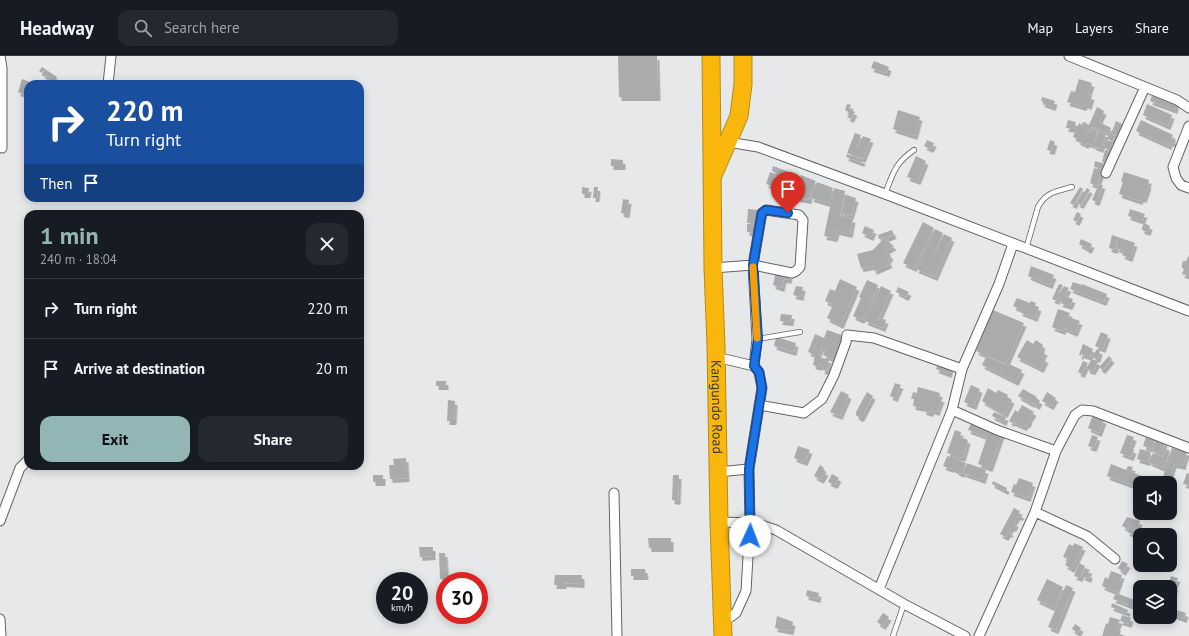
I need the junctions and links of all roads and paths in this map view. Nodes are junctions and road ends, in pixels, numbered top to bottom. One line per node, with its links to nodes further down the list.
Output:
1 (0, 56): 11 (street)
2 (111, 56): 6 (street)
3 (711, 56): 14 (highway, Kangundo Road)
4 (744, 56): 10 (highway, Kangundo Road)
5 (1069, 56): 7 (street)
6 (108, 80)
7 (1145, 87): 8 (street); 13 (street)
8 (1189, 108)
9 (1189, 126): 16 (street)
10 (728, 142): 14 (highway, Kangundo Road); 17 (street)
11 (2, 148)
12 (914, 150): 17 (lane)
13 (1106, 173)
14 (711, 179): 21 (highway, Kangundo Road)
15 (1072, 187): 19 (lane)
16 (1189, 188)
17 (885, 194): 18 (street)
18 (1013, 244): 19 (street); 27 (street)
19 (1026, 249): 22 (street)
20 (753, 265): 20 (street); 21 (street); 24 (street)
21 (712, 268): 25 (highway, Kangundo Road)
22 (1189, 311)
23 (800, 332): 24 (lane)
24 (758, 339): 26 (street)
25 (716, 357): 26 (street); 34 (highway, Kangundo Road)
26 (754, 366): 28 (street)
27 (962, 369): 28 (street); 29 (street)
28 (759, 405): 33 (street)
29 (952, 410): 31 (street); 41 (street)
30 (1189, 448): 31 (street)
31 (1056, 451): 36 (street)
32 (24, 464): 37 (street)
33 (749, 469): 34 (street); 39 (street)
34 (718, 472): 38 (highway, Kangundo Road)
35 (614, 493): 46 (street)
36 (1035, 512): 40 (street); 49 (street)
37 (0, 521)
38 (719, 522): 39 (street); 44 (highway, Kangundo Road)
39 (750, 523): 41 (street); 44 (street)
40 (1115, 559)
41 (879, 589): 42 (street)
42 (904, 604): 47 (lane); 48 (street)
43 (0, 618): 45 (street)
44 (722, 630)
45 (1, 636)
46 (617, 636)
47 (893, 636)
48 (965, 636)
49 (979, 636)

